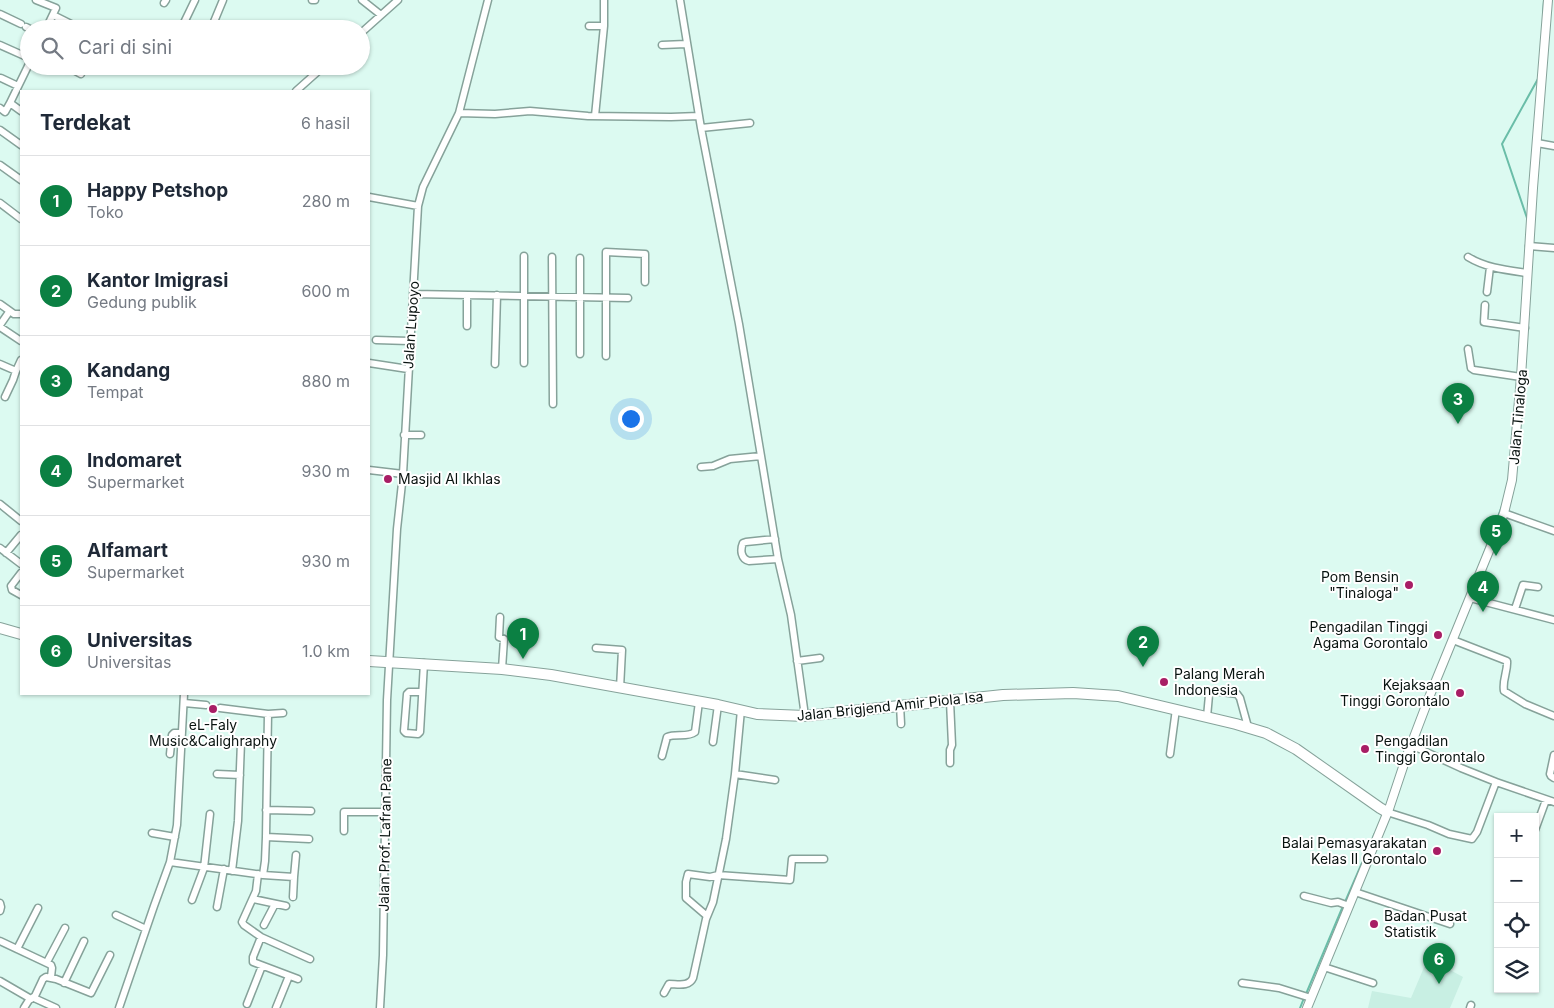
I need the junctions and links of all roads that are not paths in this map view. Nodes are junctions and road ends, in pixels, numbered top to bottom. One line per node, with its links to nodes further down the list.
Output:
1 (36, 0): 10 (street)
2 (195, 0): 16 (street)
3 (223, 0): 17 (street)
4 (362, 0): 11 (street)
5 (398, 0): 11 (street)
6 (488, 0): 34 (street, Jalan Lupoyo)
7 (604, 0): 21 (street)
8 (680, 0): 22 (street)
9 (1548, 0): 40 (street, Jalan Tinaloga)
10 (47, 2): 13 (street)
11 (380, 13): 19 (street)
12 (0, 14): 18 (street)
13 (52, 15): 14 (street); 15 (street)
14 (50, 20)
15 (62, 20)
16 (185, 20)
17 (215, 20)
18 (20, 23)
19 (370, 24)
20 (589, 26): 21 (street)
21 (604, 26): 35 (street)
22 (686, 44): 24 (street); 36 (street)
23 (0, 45): 25 (street)
24 (662, 45)
25 (20, 54)
26 (24, 75): 29 (street)
27 (314, 75): 30 (street)
28 (1, 78): 29 (street)
29 (18, 86): 31 (street)
30 (297, 90)
31 (10, 103): 32 (street); 33 (street)
32 (0, 108)
33 (20, 110)
34 (459, 113): 35 (street); 47 (street, Jalan Lupoyo)
35 (595, 116): 36 (street)
36 (699, 116): 38 (street)
37 (750, 123): 38 (street)
38 (701, 128): 92 (street)
39 (0, 130): 41 (street)
40 (1537, 143): 42 (street); 49 (street, Jalan Tinaloga)
41 (20, 144)
42 (1554, 146)
43 (0, 164): 44 (street)
44 (20, 179)
45 (370, 197): 47 (street)
46 (0, 203): 48 (street)
47 (418, 206): 59 (street, Jalan Lupoyo)
48 (20, 218)
49 (1529, 246): 50 (street); 56 (street, Jalan Tinaloga)
50 (1554, 248)
51 (524, 256): 62 (street)
52 (1468, 256): 55 (street)
53 (552, 258): 63 (street)
54 (580, 258): 64 (street)
55 (1490, 267): 56 (street); 58 (street)
56 (1527, 273): 73 (street, Jalan Tinaloga)
57 (645, 282): 65 (street)
58 (1488, 292)
59 (413, 294): 60 (street); 76 (street, Jalan Lupoyo)
60 (467, 295): 61 (street); 72 (street)
61 (496, 295): 62 (street); 84 (street)
62 (524, 296): 63 (street); 82 (street)
63 (552, 297): 64 (street); 89 (street)
64 (580, 297): 65 (street); 78 (street)
65 (606, 298): 66 (street); 79 (street)
66 (628, 298)
67 (0, 304): 69 (street)
68 (1485, 306): 73 (street)
69 (9, 312): 70 (street); 71 (street)
70 (20, 314)
71 (0, 326): 74 (street)
72 (467, 326)
73 (1525, 328): 87 (street, Jalan Tinaloga)
74 (20, 340)
75 (376, 340): 76 (street)
76 (409, 341): 85 (street, Jalan Lupoyo)
77 (1468, 349): 87 (street)
78 (580, 354)
79 (606, 356)
80 (20, 362): 86 (street)
81 (370, 363): 85 (street)
82 (524, 363)
83 (0, 364): 86 (street)
84 (495, 364)
85 (408, 369): 90 (street, Jalan Lupoyo)
86 (16, 371): 88 (street)
87 (1521, 377): 97 (street, Jalan Tinaloga)
88 (5, 397)
89 (553, 404)
90 (404, 435): 91 (street); 95 (street, Jalan Lupoyo)
91 (421, 435)
92 (761, 456): 93 (street); 101 (street)
93 (701, 467)
94 (370, 470): 95 (street)
95 (403, 474): 119 (street, Jalan Lupoyo)
96 (0, 504): 98 (street)
97 (1504, 513): 99 (street); 109 (street, Jalan Tinaloga)
98 (20, 520)
99 (1554, 530)
100 (20, 536): 103 (street)
101 (775, 539): 104 (street); 104 (street)
102 (0, 548): 103 (street)
103 (6, 553): 105 (street)
104 (778, 558): 120 (street)
105 (20, 563)
106 (20, 575): 108 (street)
107 (1538, 587): 110 (street)
108 (20, 594)
109 (1470, 598): 110 (street); 115 (street, Jalan Tinaloga)
110 (1515, 609): 112 (street)
111 (500, 617): 122 (street)
112 (1554, 620)
113 (0, 628): 114 (main road)
114 (20, 634)
115 (1453, 640): 138 (street); 147 (street, Jalan Tinaloga)
116 (596, 648): 123 (street)
117 (820, 658): 120 (street)
118 (370, 661): 119 (main road, Jalan Brigjend Amir Piola Isa)
119 (388, 662): 121 (main road, Jalan Brigjend Amir Piola Isa); 163 (street, Jalan Prof. Lafran Pane)
120 (797, 662): 137 (street)
121 (424, 664): 122 (main road, Jalan Brigjend Amir Piola Isa); 124 (street)
122 (502, 669): 123 (main road, Jalan Brigjend Amir Piola Isa)
123 (620, 688): 127 (main road, Jalan Brigjend Amir Piola Isa)
124 (422, 692): 124 (street)
125 (184, 695): 128 (street)
126 (950, 701): 131 (main road, Jalan Brigjend Amir Piola Isa); 134 (main road, Jalan Brigjend Amir Piola Isa); 152 (street)
127 (698, 702): 130 (main road, Jalan Brigjend Amir Piola Isa); 151 (street)
128 (184, 703): 129 (street); 142 (street)
129 (206, 705)
130 (718, 705): 133 (main road, Jalan Brigjend Amir Piola Isa); 145 (street)
131 (900, 705): 137 (main road, Jalan Brigjend Amir Piola Isa); 140 (street)
132 (220, 708): 136 (street)
133 (741, 710): 137 (main road, Jalan Brigjend Amir Piola Isa); 154 (street)
134 (1176, 710): 139 (main road, Jalan Brigjend Amir Piola Isa); 149 (street)
135 (283, 713): 136 (street)
136 (268, 714): 146 (street)
137 (805, 716)
138 (1554, 716)
139 (1207, 717): 141 (main road, Jalan Brigjend Amir Piola Isa); 141 (street)
140 (901, 724)
141 (1248, 727): 164 (main road, Jalan Brigjend Amir Piola Isa)
142 (182, 733): 148 (street); 170 (street)
143 (220, 741): 144 (street)
144 (241, 742): 146 (street); 155 (street)
145 (713, 742)
146 (267, 744): 161 (street)
147 (1411, 745): 158 (street); 164 (street, Jalan Tinaloga)
148 (170, 754)
149 (1170, 754)
150 (1554, 755): 156 (street)
151 (662, 756)
152 (950, 763)
153 (217, 774): 155 (street)
154 (735, 774): 157 (street); 179 (street)
155 (240, 775): 177 (street)
156 (1554, 778)
157 (775, 780)
158 (1496, 782): 159 (street); 164 (street)
159 (1546, 800): 160 (street); 166 (street)
160 (1554, 802)
161 (266, 810): 162 (street); 169 (street)
162 (311, 811)
163 (384, 812): 167 (street); 223 (street, Jalan Prof. Lafran Pane)
164 (1388, 812): 181 (street, Jalan Tinaloga)
165 (210, 814): 175 (street)
166 (1539, 819)
167 (344, 831)
168 (152, 834): 170 (street)
169 (266, 837): 171 (street); 178 (street)
170 (175, 838): 174 (street)
171 (309, 839)
172 (296, 855): 180 (street)
173 (824, 859): 179 (street)
174 (170, 862): 175 (street); 198 (street)
175 (204, 868): 176 (street); 185 (street)
176 (224, 869): 177 (street); 190 (street)
177 (232, 871): 178 (street)
178 (261, 875): 180 (street); 184 (street)
179 (718, 875): 194 (street); 194 (street)
180 (294, 878): 183 (street)
181 (1354, 892): 188 (street, Jalan Tinaloga); 195 (street)
182 (1304, 896): 188 (street)
183 (293, 897)
184 (253, 899): 187 (street); 199 (street)
185 (192, 900)
186 (0, 903): 192 (street)
187 (275, 904): 189 (street); 196 (street)
188 (1345, 904): 207 (street, Jalan Tinaloga)
189 (286, 906)
190 (217, 907)
191 (38, 908): 202 (street)
192 (0, 911)
193 (116, 915): 198 (street)
194 (707, 916): 215 (street)
195 (1450, 924)
196 (264, 925)
197 (65, 928): 205 (street)
198 (146, 929): 221 (street)
199 (261, 937): 204 (street); 206 (street)
200 (0, 941): 202 (street)
201 (84, 941): 212 (street)
202 (17, 949): 205 (street)
203 (110, 955): 212 (street)
204 (310, 959)
205 (47, 962): 209 (street)
206 (262, 966): 208 (street); 218 (street)
207 (1324, 966): 214 (street); 216 (street, Jalan Tinaloga)
208 (289, 976): 210 (street); 222 (street)
209 (50, 977): 212 (street); 217 (street)
210 (298, 979)
211 (0, 981): 217 (street)
212 (64, 982)
213 (1242, 983): 216 (street)
214 (1373, 983)
215 (664, 993)
216 (1307, 996): 224 (street, Jalan Tinaloga)
217 (32, 999): 219 (street); 220 (street)
218 (247, 1004)
219 (24, 1008)
220 (56, 1008)
221 (119, 1008)
222 (276, 1008)
223 (380, 1008)
224 (1307, 1008)

